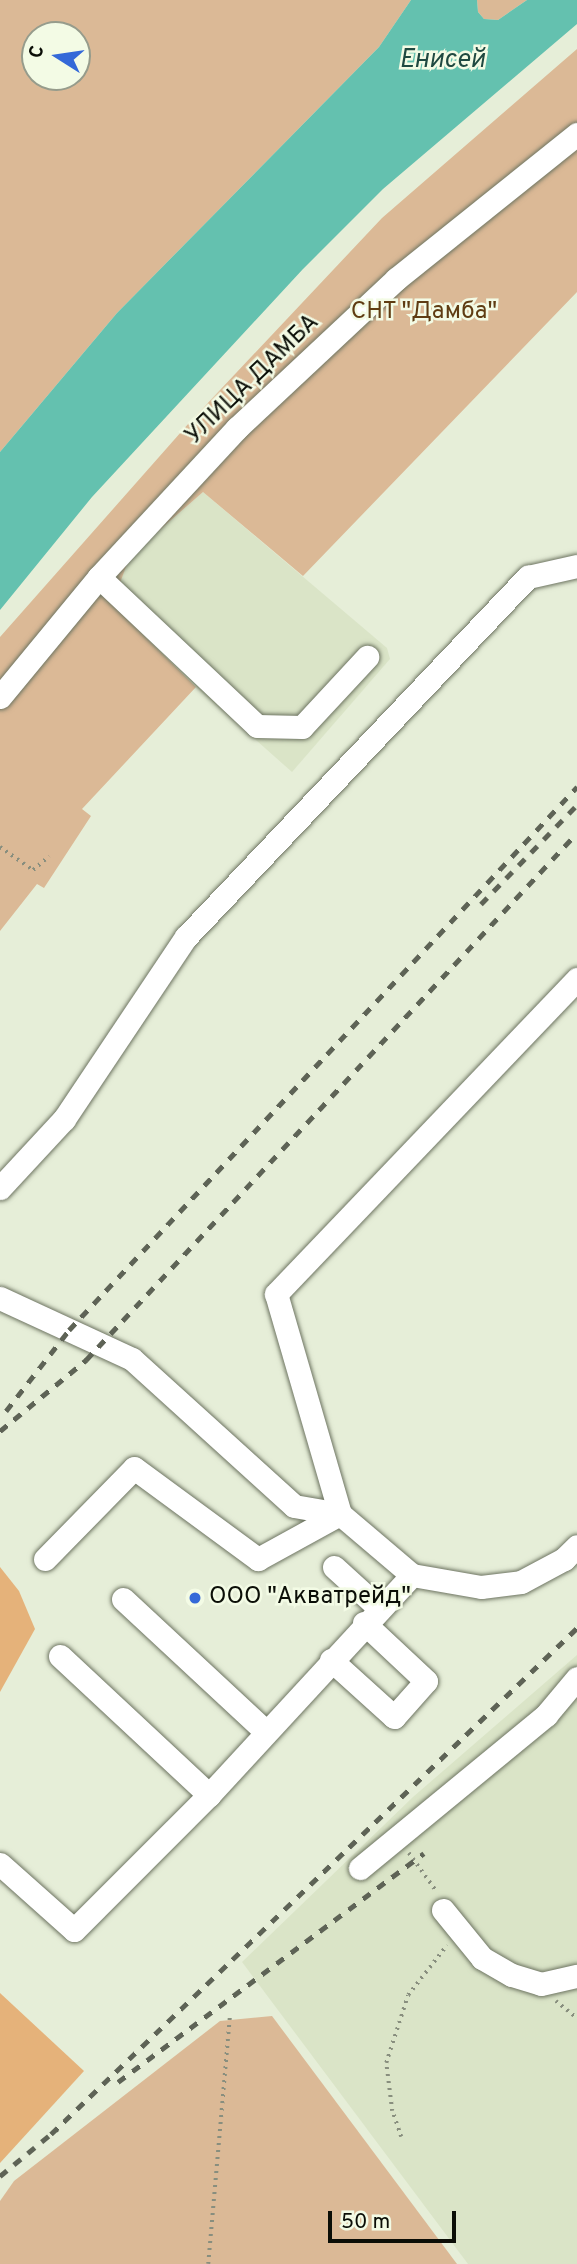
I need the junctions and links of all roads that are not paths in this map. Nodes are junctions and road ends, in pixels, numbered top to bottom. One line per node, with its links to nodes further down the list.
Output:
1 (577, 134): 3 (street, УЛИЦА ДАМБА)
2 (577, 566): 7 (street)
3 (99, 577): 4 (street); 5 (street, УЛИЦА ДАМБА)
4 (367, 657)
5 (0, 697)
6 (577, 979): 9 (street)
7 (0, 1188)
8 (0, 1298): 9 (street)
9 (340, 1514): 11 (street); 13 (street)
10 (577, 1546): 13 (street)
11 (46, 1559)
12 (334, 1567): 15 (street)
13 (412, 1575): 15 (street)
14 (123, 1599): 19 (street)
15 (371, 1615): 17 (street); 17 (street)
16 (60, 1656): 20 (street)
17 (331, 1660): 19 (street)
18 (577, 1678): 22 (street)
19 (266, 1732): 20 (street)
20 (209, 1795): 21 (street)
21 (0, 1864)
22 (360, 1868)
23 (443, 1910): 24 (street)
24 (577, 1976)

